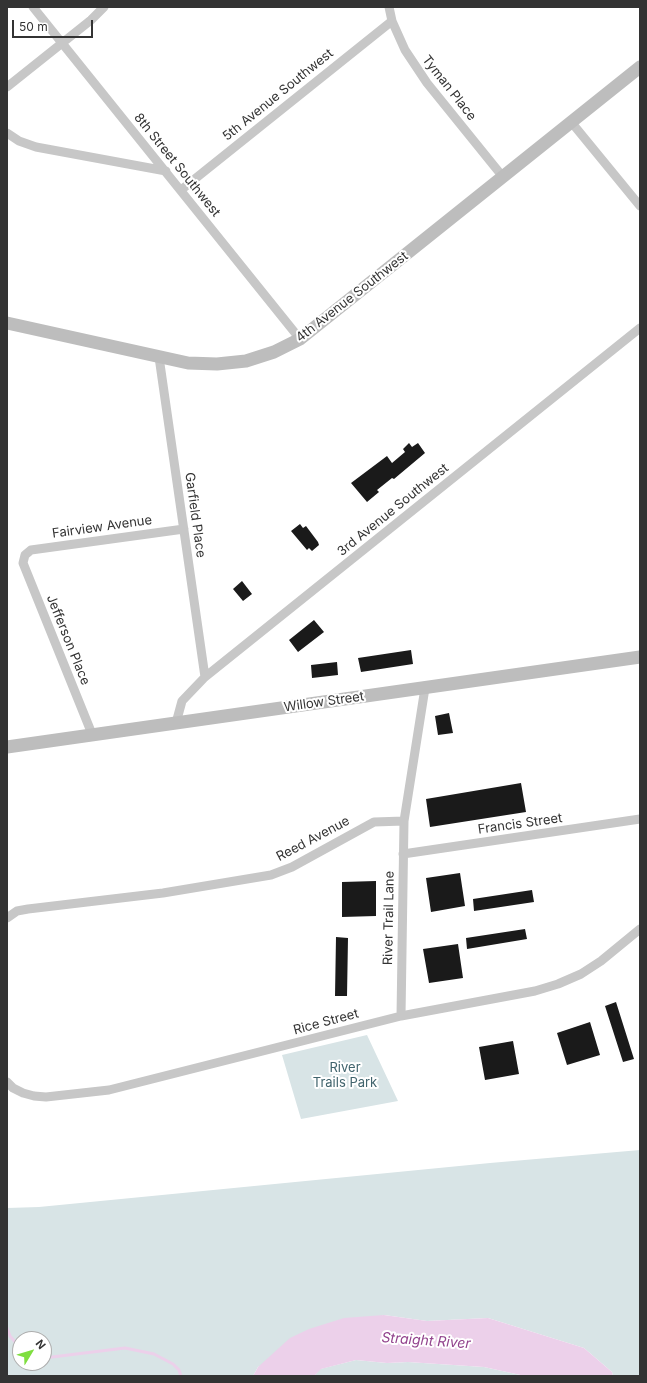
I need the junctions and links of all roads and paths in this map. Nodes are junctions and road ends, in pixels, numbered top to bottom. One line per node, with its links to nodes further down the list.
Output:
1 (33, 7): 5 (street, 8th Street Southwest)
2 (104, 7): 5 (street)
3 (389, 7): 4 (street, Tyman Place)
4 (392, 21): 11 (street, Tyman Place); 12 (street, 5th Avenue Southwest)
5 (62, 43): 7 (street); 10 (street, 8th Street Southwest)
6 (640, 68): 8 (street, 4th Avenue Southwest)
7 (7, 87)
8 (572, 123): 11 (street, 4th Avenue Southwest); 13 (street)
9 (7, 134): 10 (street)
10 (166, 171): 12 (street, 8th Street Southwest)
11 (503, 177): 16 (street, 4th Avenue Southwest)
12 (181, 190): 16 (street, 8th Street Southwest)
13 (640, 206)
14 (7, 323): 17 (street, 4th Avenue Southwest)
15 (640, 328): 21 (street, 3rd Avenue Southwest)
16 (300, 339): 17 (street, 4th Avenue Southwest)
17 (160, 357): 18 (street, Garfield Place)
18 (184, 529): 19 (street, Fairview Avenue); 21 (street, Garfield Place)
19 (25, 555): 24 (street, Jefferson Place)
20 (640, 657): 22 (street, Willow Street)
21 (205, 677): 23 (street, 3rd Avenue Southwest)
22 (425, 688): 23 (street, Willow Street); 27 (street)
23 (176, 723): 24 (street, Willow Street)
24 (92, 734): 25 (street, Willow Street)
25 (7, 747)
26 (640, 819): 28 (street, Francis Street)
27 (404, 821): 28 (street, River Trail Lane); 29 (street, Reed Avenue)
28 (403, 854): 31 (street, River Trail Lane)
29 (7, 918)
30 (640, 929): 31 (street, Rice Street)
31 (401, 1016): 32 (street, Rice Street)
32 (7, 1082)

